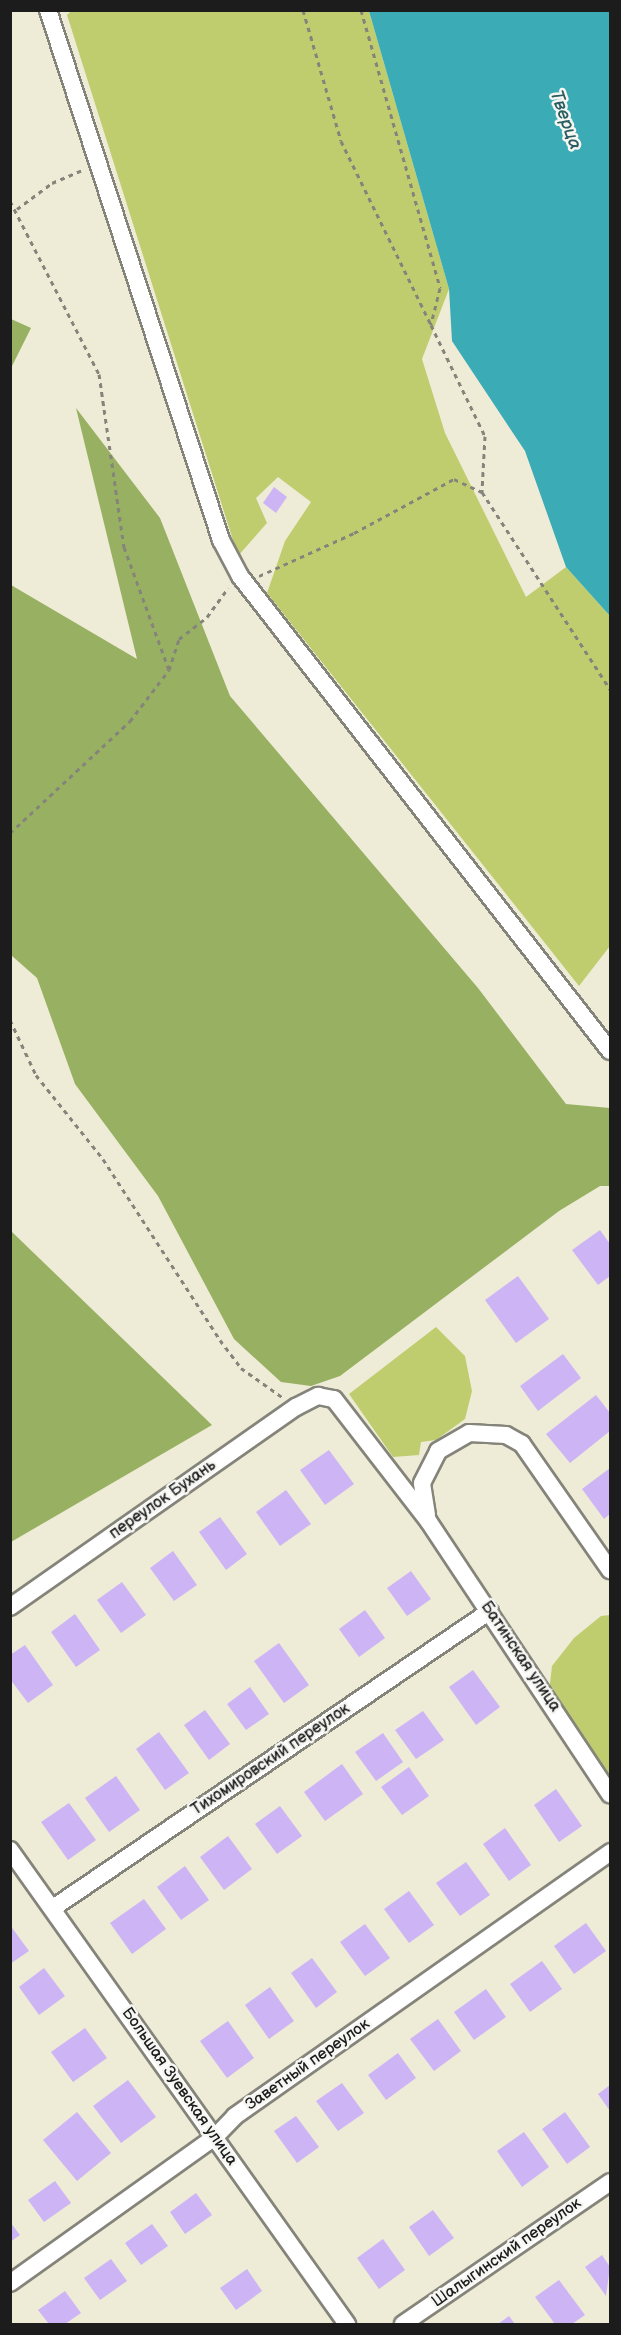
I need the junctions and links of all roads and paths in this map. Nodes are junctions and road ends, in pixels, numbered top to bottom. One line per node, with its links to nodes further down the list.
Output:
1 (48, 10): 4 (street)
2 (303, 10): 7 (path)
3 (361, 10): 7 (path)
4 (100, 165): 6 (path); 9 (street)
5 (10, 201): 6 (path)
6 (17, 209): 10 (path)
7 (431, 325): 8 (path)
8 (482, 492): 9 (path); 11 (path)
9 (242, 579): 10 (path); 14 (street)
10 (169, 670): 12 (path)
11 (610, 689)
12 (10, 833)
13 (10, 1020): 16 (path)
14 (610, 1050)
15 (318, 1396): 16 (street, переулок Бухань); 17 (street, Батинская улица)
16 (296, 1407): 19 (street, переулок Бухань)
17 (429, 1522): 18 (street, Батинская улица); 20 (street, Батинская улица)
18 (610, 1569)
19 (10, 1607)
20 (490, 1611): 21 (street, Батинская улица); 24 (street, Тихомировский переулок)
21 (610, 1794)
22 (10, 1850): 24 (street, Большая Зуевская улица)
23 (610, 1852): 25 (street, Заветный переулок)
24 (53, 1908): 25 (street, Большая Зуевская улица)
25 (215, 2137): 27 (street, Заветный переулок); 28 (street, Большая Зуевская улица)
26 (610, 2182): 29 (street, Шалыгинский переулок)
27 (10, 2283)
28 (347, 2325)
29 (403, 2325)

